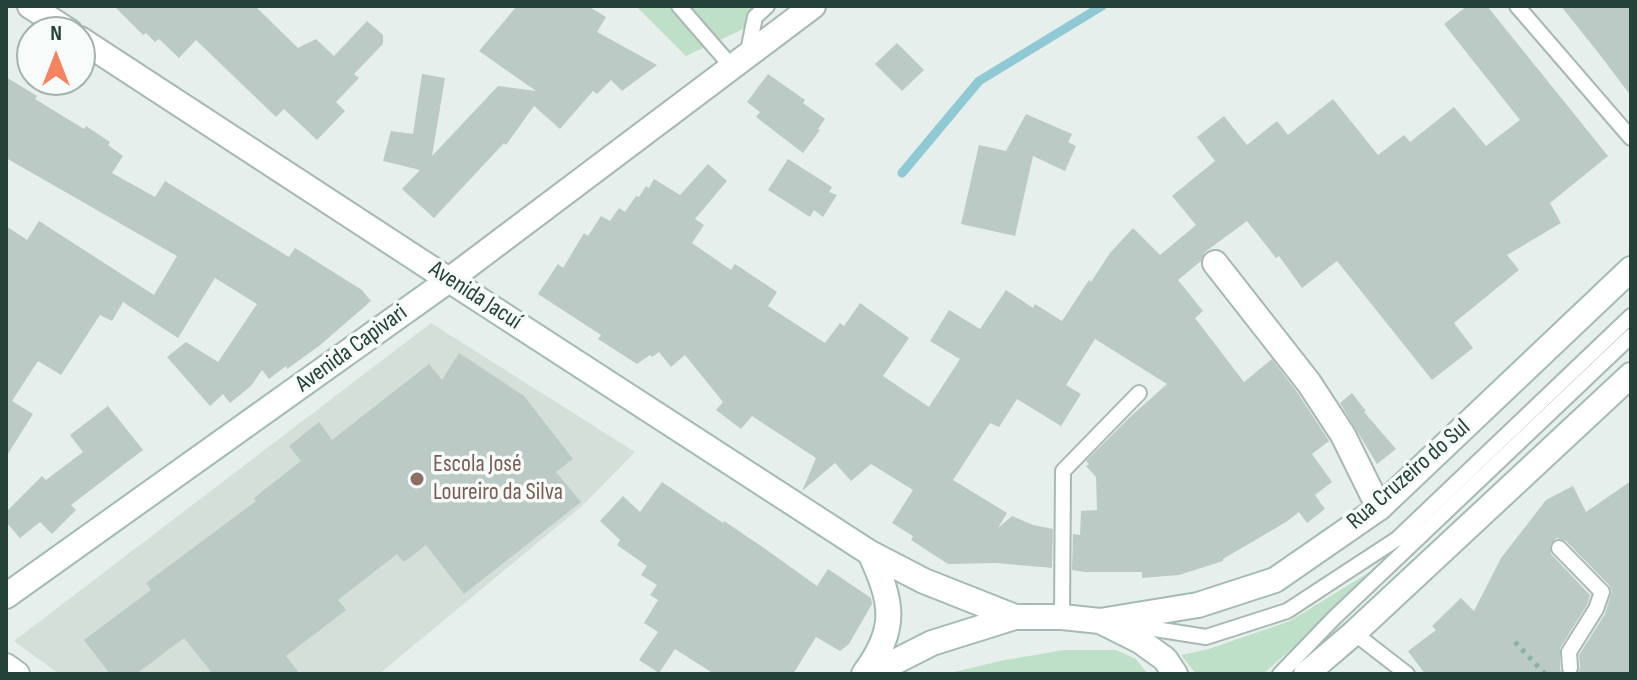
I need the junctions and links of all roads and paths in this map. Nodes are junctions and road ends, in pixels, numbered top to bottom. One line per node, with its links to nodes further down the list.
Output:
1 (679, 6): 6 (lane)
2 (767, 6): 6 (lane)
3 (813, 6): 6 (street, Avenida Capivari)
4 (1517, 6): 7 (lane)
5 (96, 49): 10 (street, Avenida Jacuí)
6 (740, 62): 10 (street, Avenida Capivari)
7 (1631, 138)
8 (1215, 263): 15 (street)
9 (1631, 269): 15 (street, Rua Cruzeiro do Sul)
10 (449, 280): 17 (street, Avenida Jacuí); 18 (street, Avenida Capivari)
11 (1631, 316): 21 (lane)
12 (1631, 336): 30 (lane)
13 (1631, 375): 22 (street)
14 (1139, 393): 20 (lane)
15 (1379, 508): 21 (street, Rua Cruzeiro do Sul)
16 (1559, 548): 25 (lane)
17 (870, 553): 19 (street, Avenida Jacuí); 27 (street)
18 (6, 596)
19 (1015, 617): 20 (street); 28 (street)
20 (1062, 617): 21 (street)
21 (1100, 621): 29 (street)
22 (1354, 633): 31 (street); 32 (lane)
23 (1515, 642): 33 (path)
24 (6, 666): 26 (street)
25 (1573, 672)
26 (17, 674)
27 (864, 674)
28 (871, 674)
29 (1175, 674)
30 (1280, 674)
31 (1306, 674)
32 (1407, 674)
33 (1545, 674)

